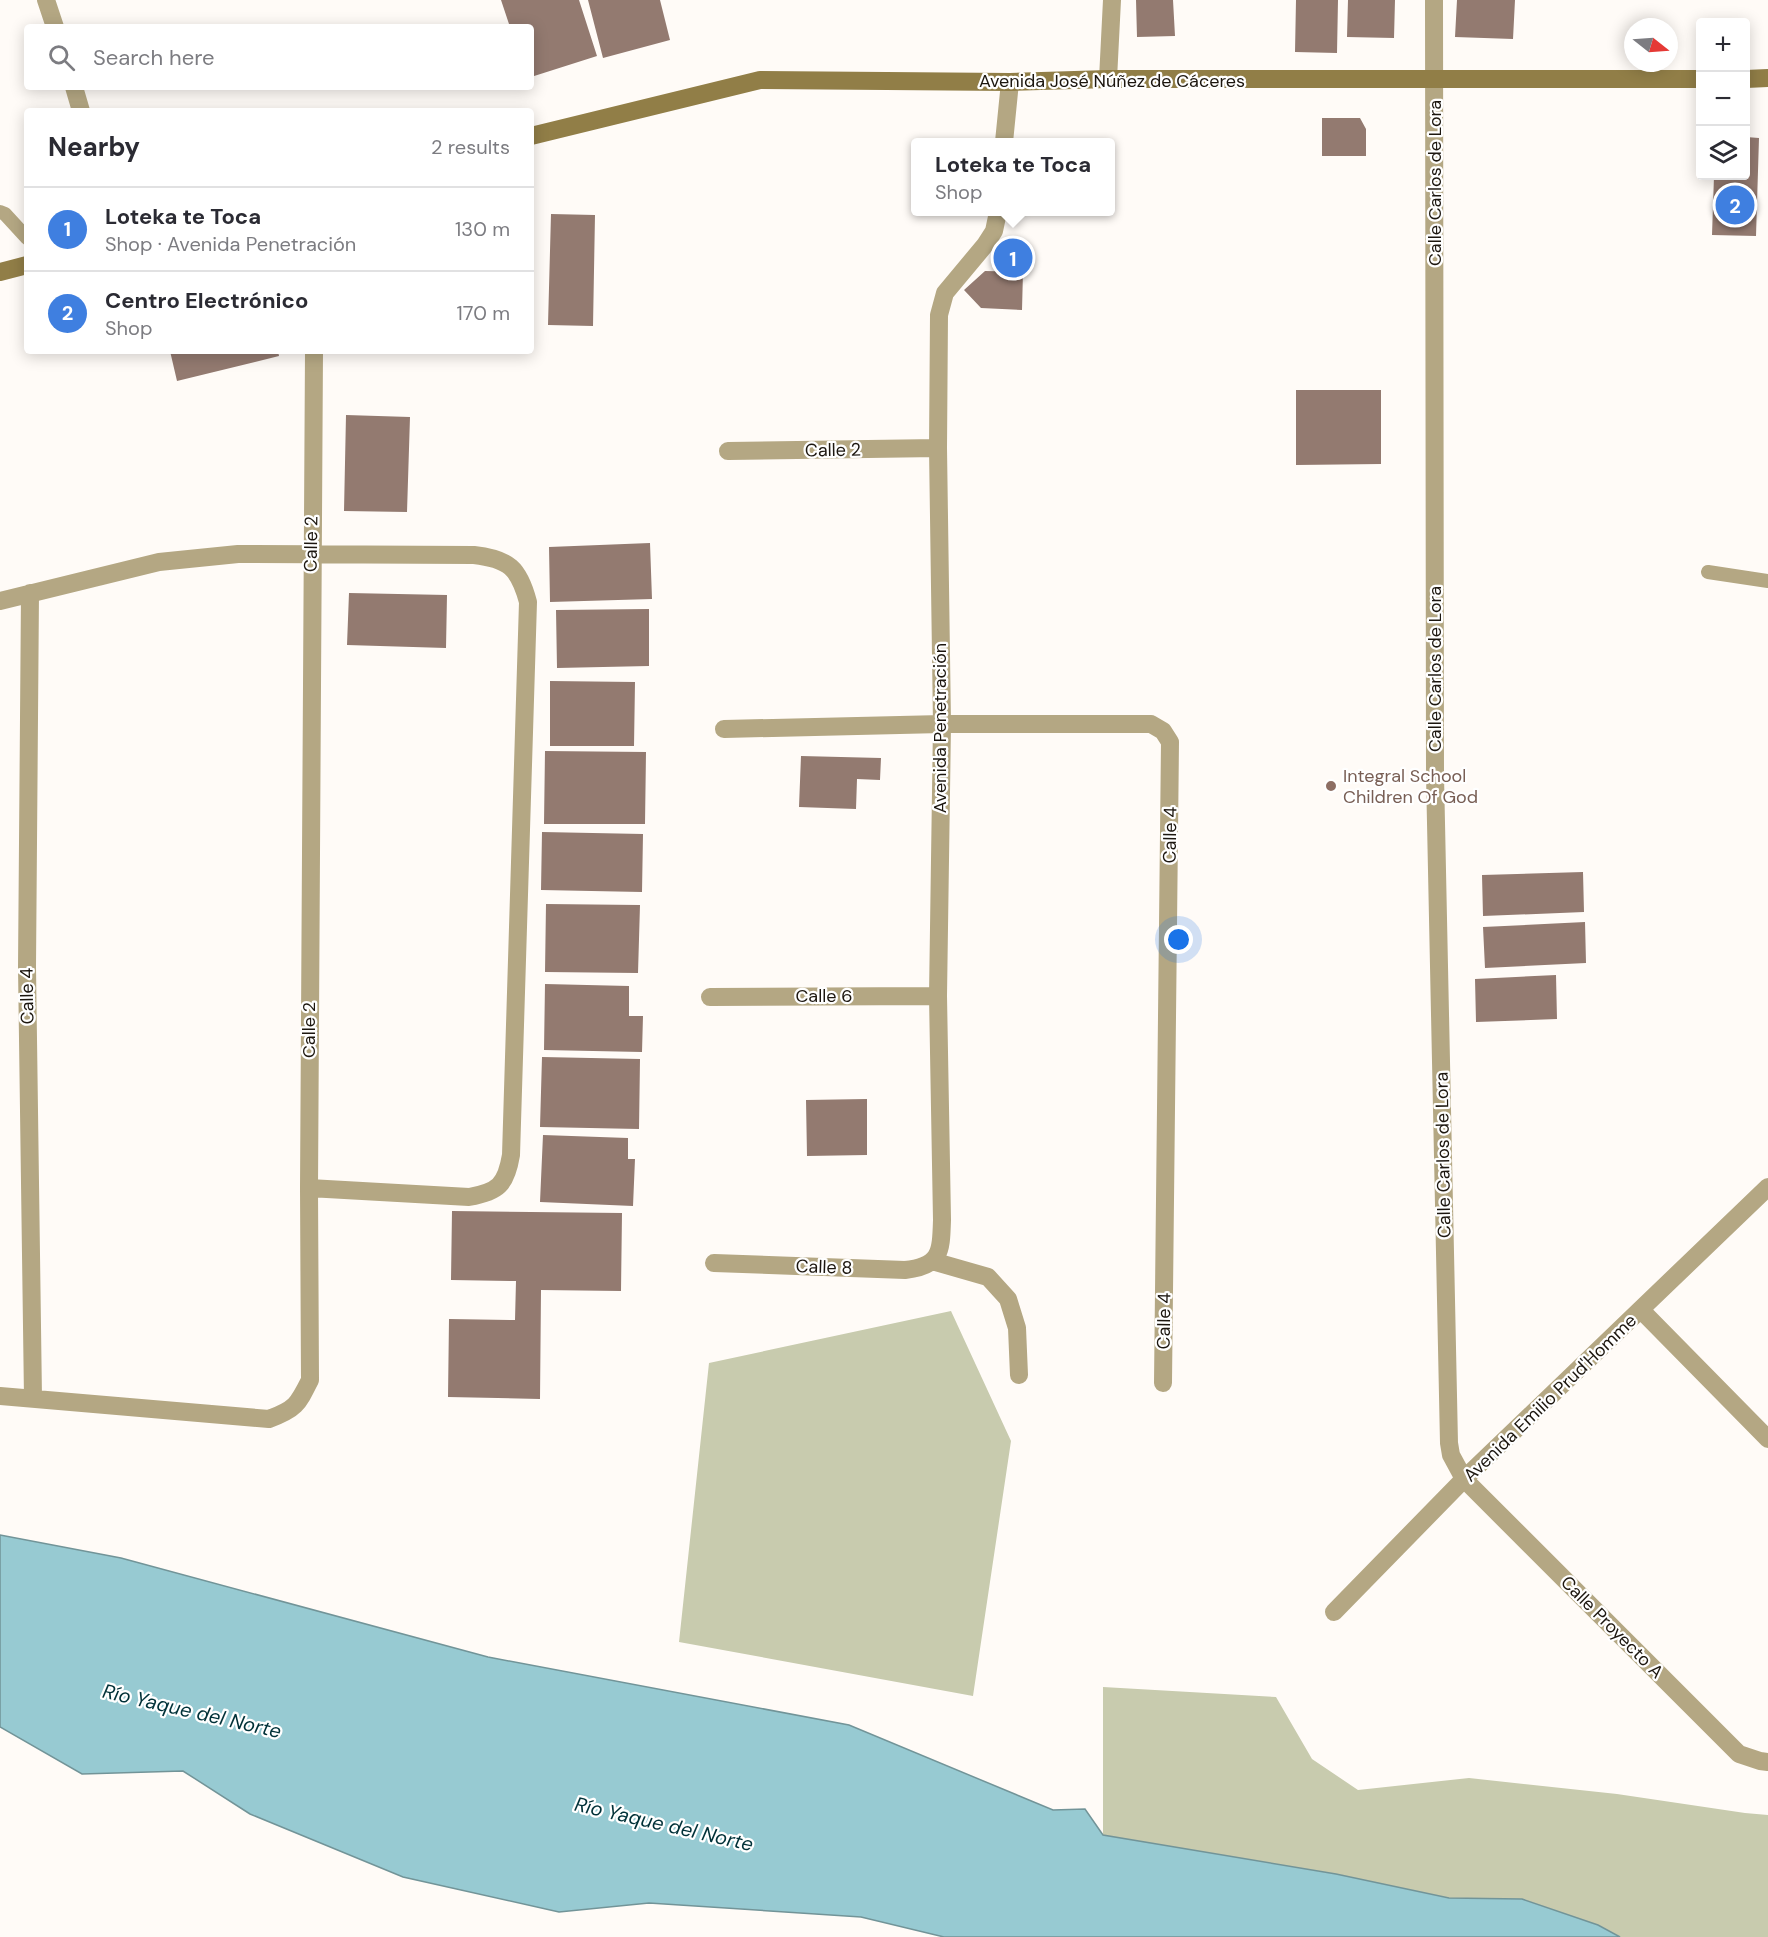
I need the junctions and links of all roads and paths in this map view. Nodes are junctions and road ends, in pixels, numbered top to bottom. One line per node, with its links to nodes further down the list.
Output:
1 (46, 0): 4 (street)
2 (1112, 0): 6 (street)
3 (1434, 0): 9 (street, Calle Carlos de Lora)
4 (54, 24)
5 (1768, 78): 8 (main road)
6 (1108, 79): 9 (main road, Avenida José Núñez de Cáceres); 10 (main road, Avenida José Núñez de Cáceres)
7 (1696, 79): 9 (main road, Avenida José Núñez de Cáceres)
8 (1750, 79)
9 (1435, 80): 42 (street, Calle Carlos de Lora)
10 (1010, 82): 13 (main road, Avenida José Núñez de Cáceres); 14 (street)
11 (75, 90): 12 (street)
12 (80, 108)
13 (534, 135)
14 (1004, 138)
15 (0, 212): 17 (lane)
16 (997, 216): 21 (street, Avenida Penetración)
17 (24, 235)
18 (24, 266): 19 (main road)
19 (0, 272)
20 (314, 354): 23 (street, Calle 2)
21 (938, 448): 22 (street, Calle 2); 28 (street, Avenida Penetración)
22 (728, 451)
23 (311, 553): 26 (street); 33 (street, Calle 2); 33 (street)
24 (1708, 572): 25 (lane)
25 (1768, 581)
26 (30, 593): 27 (street); 40 (street, Calle 4)
27 (0, 601)
28 (942, 724): 29 (street, Calle 4); 30 (street, Avenida Penetración); 38 (street, Calle 4)
29 (724, 729)
30 (938, 996): 31 (street, Calle 6); 34 (street, Avenida Penetración)
31 (710, 997)
32 (1768, 1187): 36 (street, Avenida Emilio Prud'Homme)
33 (309, 1188): 40 (street, Calle 2)
34 (932, 1261): 35 (street, Calle 8); 37 (street)
35 (714, 1263)
36 (1641, 1310): 41 (street); 42 (street, Avenida Emilio Prud'Homme)
37 (1019, 1375)
38 (1163, 1383)
39 (0, 1396): 40 (street, Calle 2)
40 (33, 1398)
41 (1768, 1439)
42 (1464, 1479): 43 (street, Avenida Emilio Prud'Homme); 44 (street, Calle Proyecto A)
43 (1334, 1612)
44 (1768, 1762)

